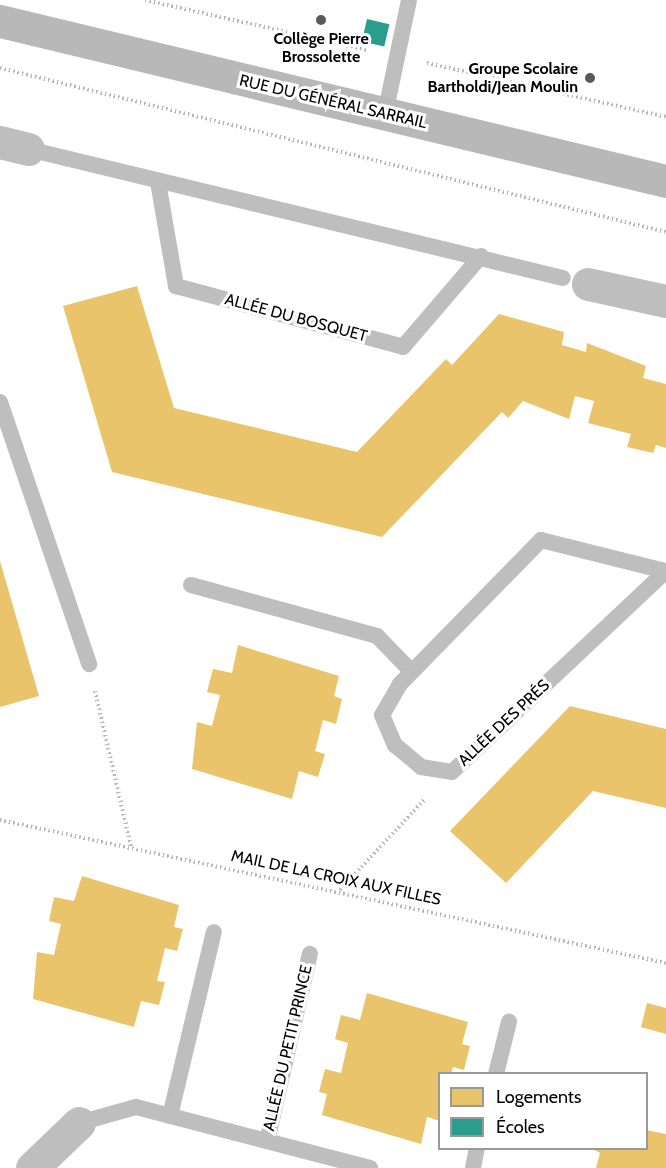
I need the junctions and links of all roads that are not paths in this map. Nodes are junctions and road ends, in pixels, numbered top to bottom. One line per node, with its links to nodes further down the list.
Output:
1 (409, 0): 3 (lane)
2 (0, 21): 3 (main road, RUE DU GÉNÉRAL SARRAIL)
3 (385, 114): 5 (main road, RUE DU GÉNÉRAL SARRAIL)
4 (14, 145): 6 (lane)
5 (666, 181)
6 (158, 182): 7 (lane); 7 (lane, ALLÉE DU BOSQUET)
7 (481, 256): 8 (lane)
8 (575, 281): 9 (street)
9 (666, 301)
10 (0, 402): 13 (lane)
11 (666, 571): 14 (lane, ALLÉE DES PRÉS); 14 (lane, ALLÉE DES PRÉS)
12 (191, 585): 14 (lane)
13 (89, 664)
14 (412, 672)
15 (214, 932): 19 (lane)
16 (310, 954): 21 (lane, ALLÉE DU PETIT PRINCE)
17 (508, 1022): 18 (lane)
18 (496, 1072)
19 (170, 1116): 20 (lane, ALLÉE DU PETIT PRINCE); 21 (lane, ALLÉE DU PETIT PRINCE)
20 (79, 1123): 23 (street, ALLÉE DU PETIT PRINCE)
21 (267, 1141): 24 (lane, ALLÉE DU PETIT PRINCE)
22 (477, 1150): 25 (lane)
23 (32, 1168)
24 (370, 1168)
25 (473, 1168)

